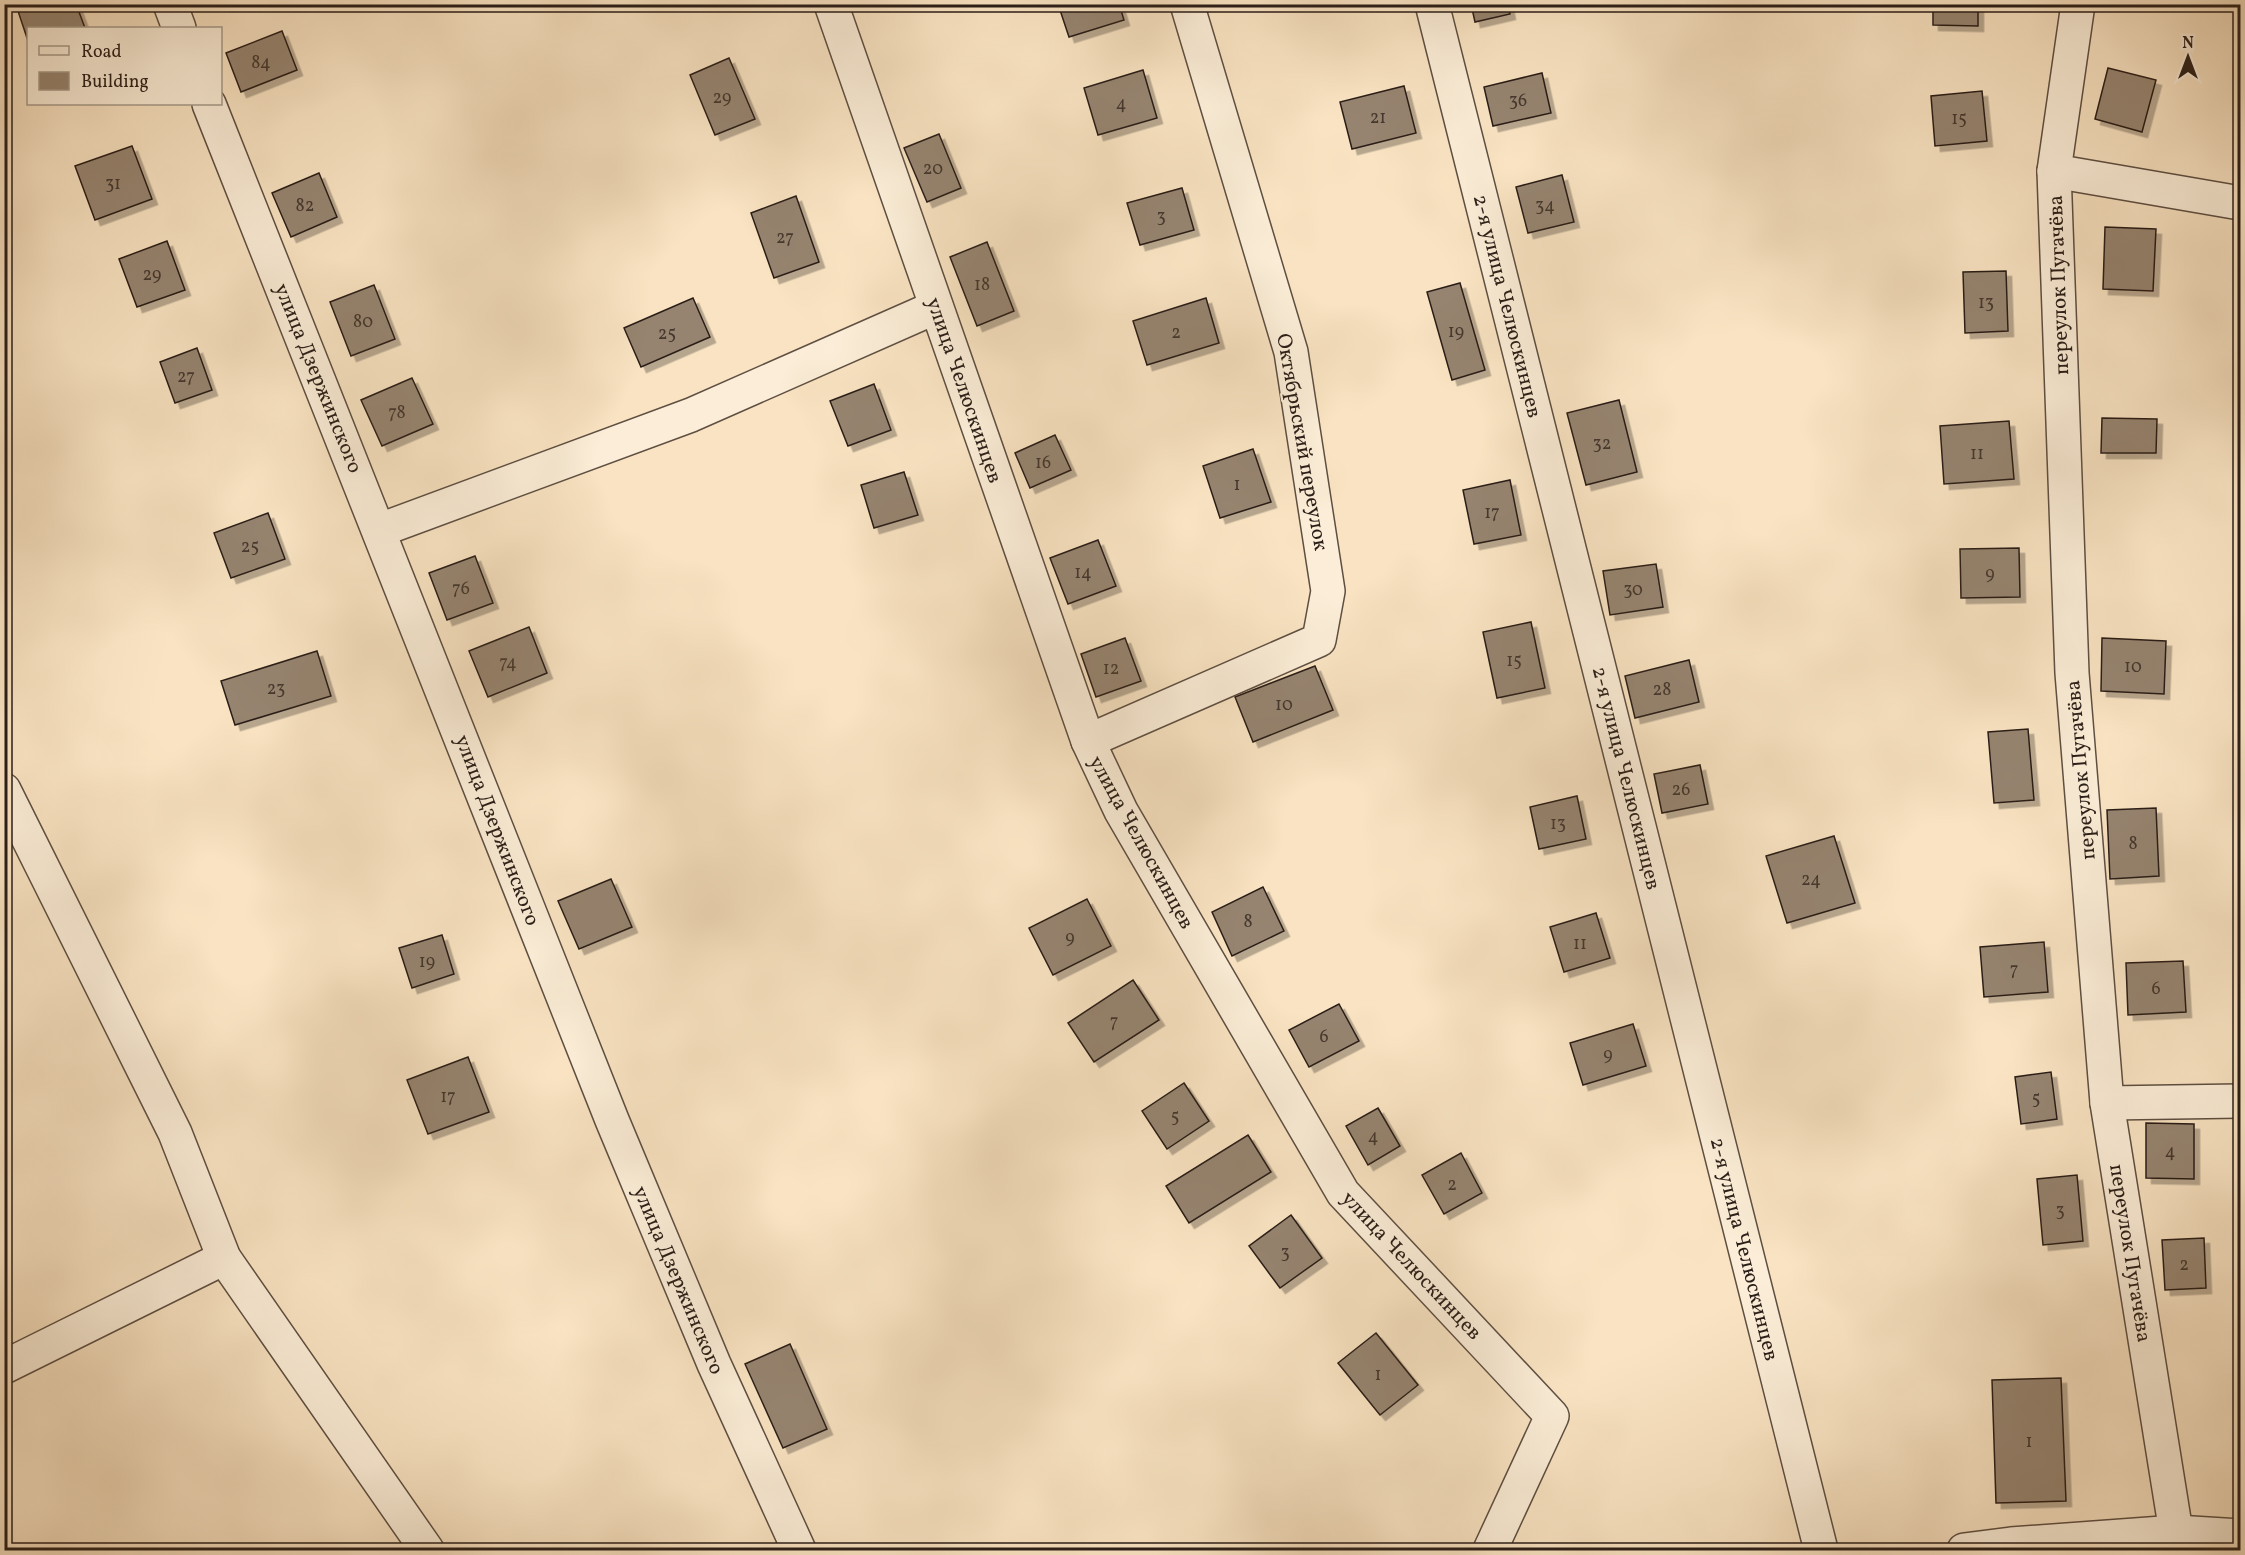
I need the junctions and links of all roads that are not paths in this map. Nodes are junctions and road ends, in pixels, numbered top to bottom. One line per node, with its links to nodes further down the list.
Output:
1 (170, 4): 6 (street)
2 (831, 4): 10 (street, улица Челюскинцев)
3 (1187, 4): 12 (street, Октябрьский переулок)
4 (1432, 4): 23 (street, 2-я улица Челюскинцев)
5 (2078, 4): 8 (street, переулок Пугачёва)
6 (179, 27)
7 (209, 105): 11 (street, улица Дзержинского)
8 (2054, 171): 9 (street); 15 (street, переулок Пугачёва)
9 (2241, 203)
10 (936, 307): 11 (street); 12 (street, улица Челюскинцев)
11 (380, 530): 21 (street, улица Дзержинского)
12 (1088, 741): 22 (street, улица Челюскинцев)
13 (4, 790): 16 (street)
14 (2241, 1101): 15 (street)
15 (2107, 1103): 18 (street, переулок Пугачёва)
16 (224, 1258): 17 (street); 20 (street)
17 (4, 1367)
18 (2176, 1532): 19 (street); 24 (street)
19 (2241, 1536)
20 (426, 1551)
21 (799, 1551)
22 (1490, 1551)
23 (1821, 1551)
24 (1964, 1551)

